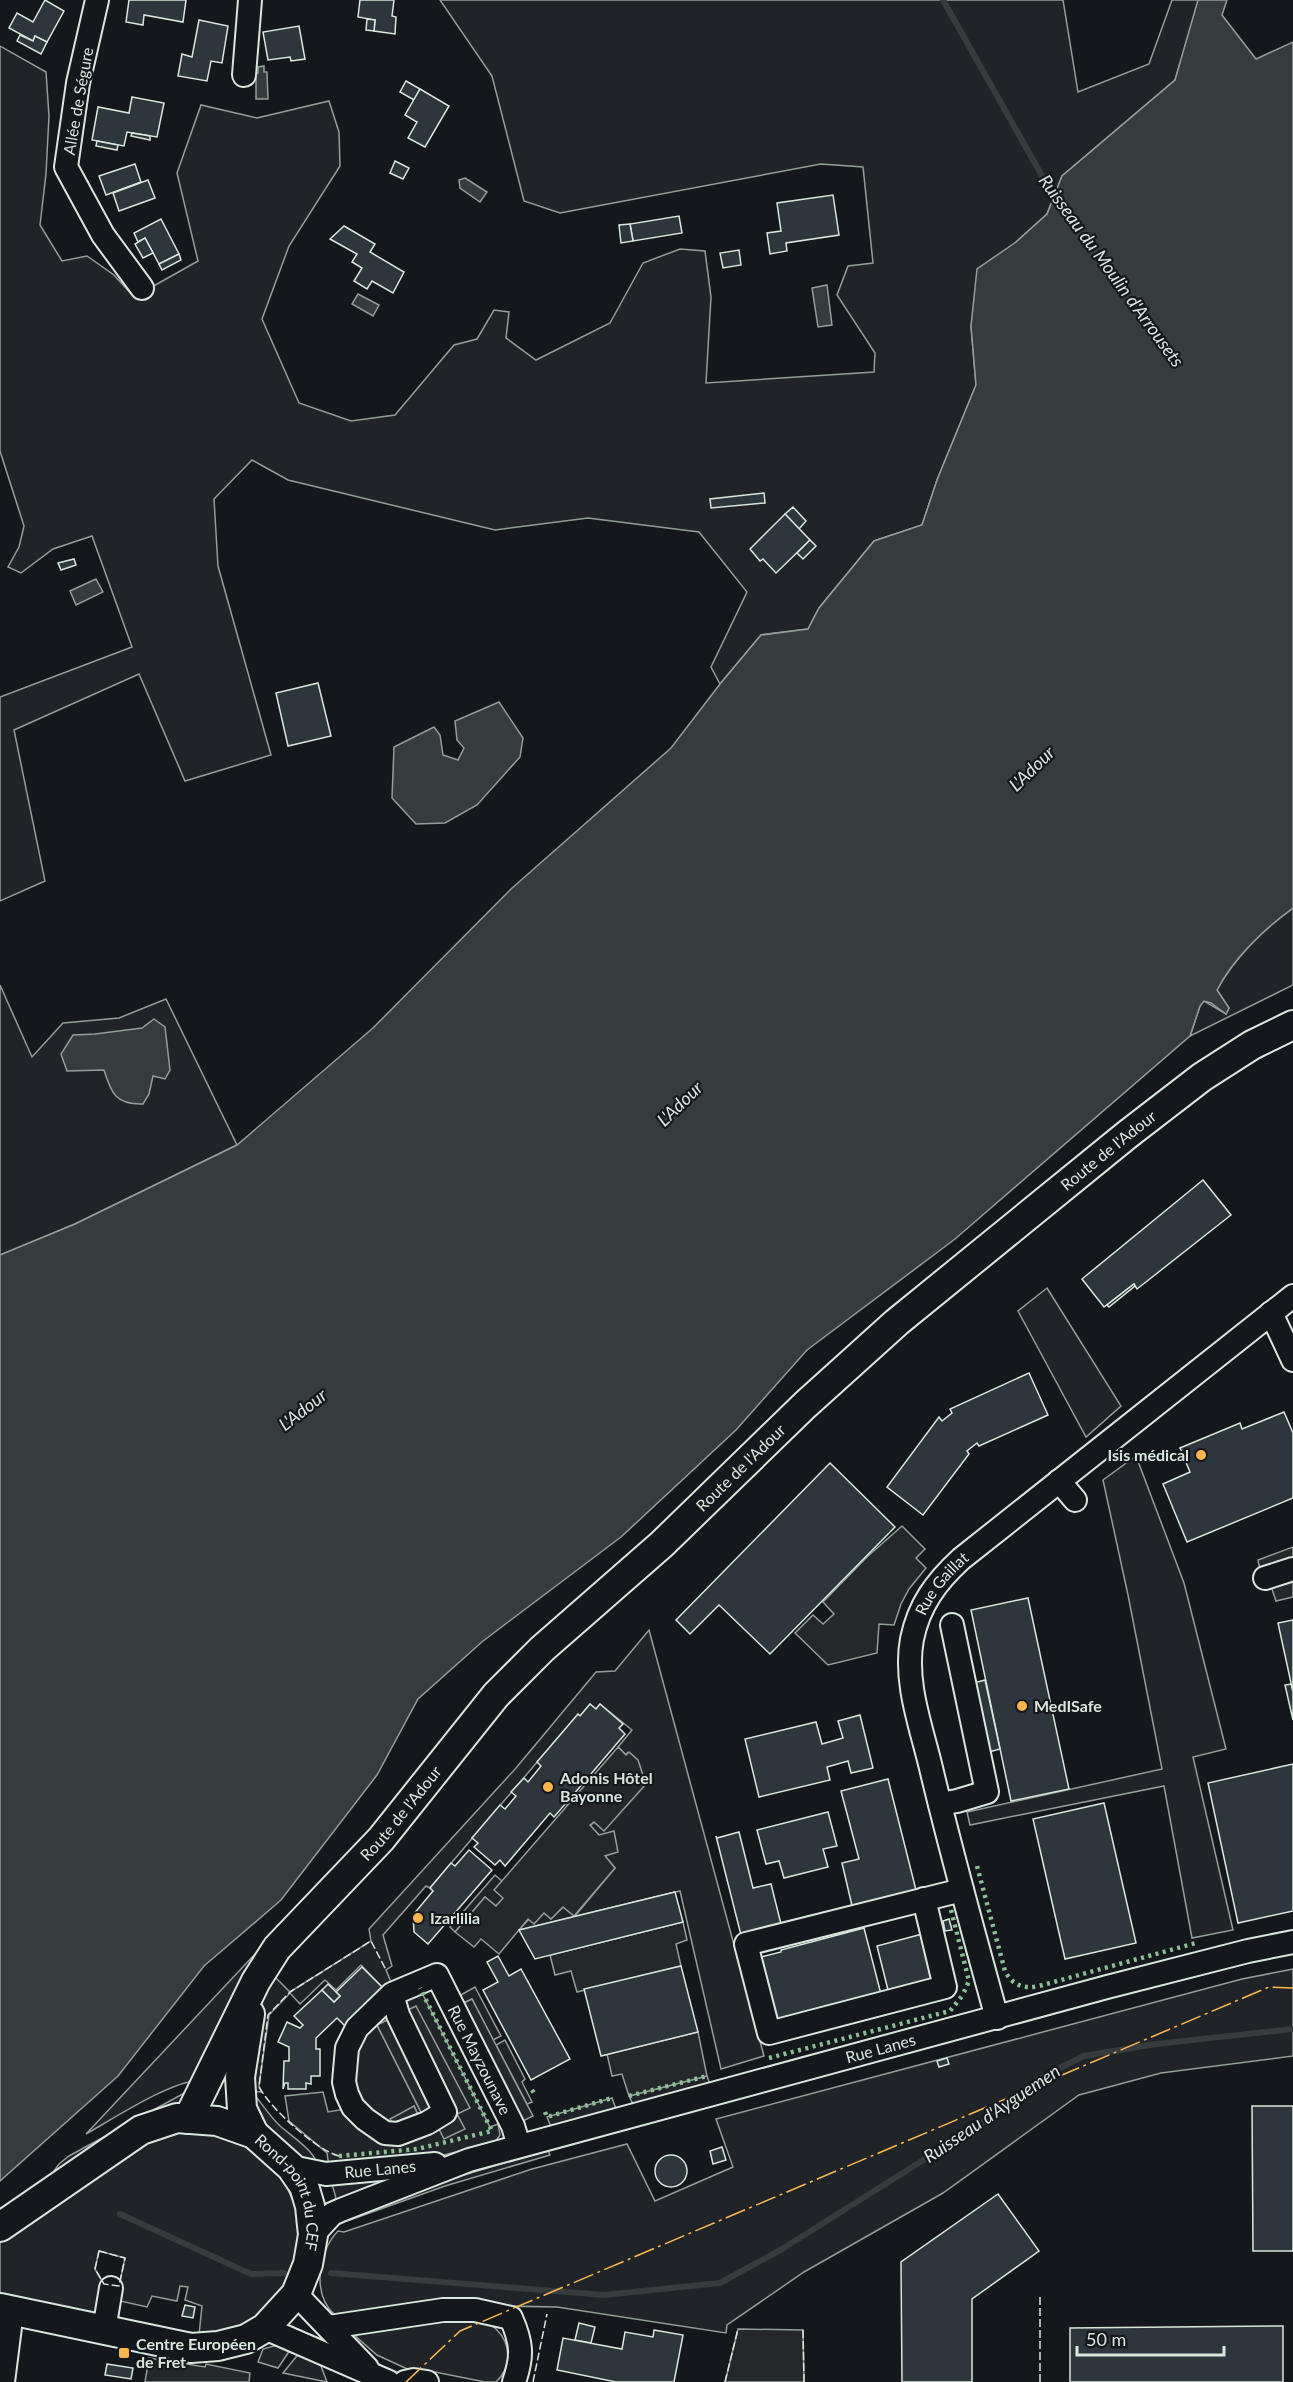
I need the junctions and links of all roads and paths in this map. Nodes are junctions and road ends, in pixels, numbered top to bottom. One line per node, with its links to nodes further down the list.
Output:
1 (97, 0): 4 (street, Allée de Ségure)
2 (250, 0): 3 (street)
3 (244, 75)
4 (142, 288)
5 (1293, 1025): 18 (main road, Route de l'Adour)
6 (1293, 1296): 7 (street, Rue Gaillat)
7 (1271, 1313): 8 (street); 9 (street, Rue Gaillat)
8 (1293, 1360)
9 (1059, 1481): 10 (street); 14 (street, Rue Gaillat)
10 (1075, 1500)
11 (1293, 1569): 12 (street)
12 (1265, 1578)
13 (952, 1625): 14 (street)
14 (940, 1804): 15 (street, Rue Gaillat)
15 (962, 1890): 16 (street); 20 (street, Rue Gaillat)
16 (924, 1899): 16 (street)
17 (1293, 1942): 20 (street, Rue Lanes)
18 (256, 1981): 21 (main road, Route de l'Adour); 22 (main road, Route de l'Adour)
19 (392, 1994): 19 (street); 23 (street, Rue Mayzounave)
20 (996, 2018): 23 (street, Rue Lanes)
21 (188, 2119): 22 (main road, Rond-point du CEF); 26 (main road, Rond-point du CEF)
22 (254, 2134): 25 (main road, Rond-point du CEF)
23 (519, 2146): 24 (street, Rue Lanes)
24 (469, 2160): 25 (street, Rue Lanes); 27 (street, Rue Lanes)
25 (291, 2167): 27 (main road, Rond-point du CEF)
26 (0, 2227)
27 (312, 2235): 29 (main road, Rond-point du CEF)
28 (111, 2288): 33 (street)
29 (296, 2294): 31 (street); 32 (main road, Rond-point du CEF)
30 (6, 2310): 33 (main road, Rond-point du CEF); 35 (street)
31 (329, 2327): 34 (street); 38 (street)
32 (265, 2328): 33 (main road, Rond-point du CEF); 34 (street)
33 (104, 2330)
34 (380, 2378)
35 (3, 2382)
36 (405, 2382): 37 (street)
37 (426, 2382)
38 (514, 2382)

